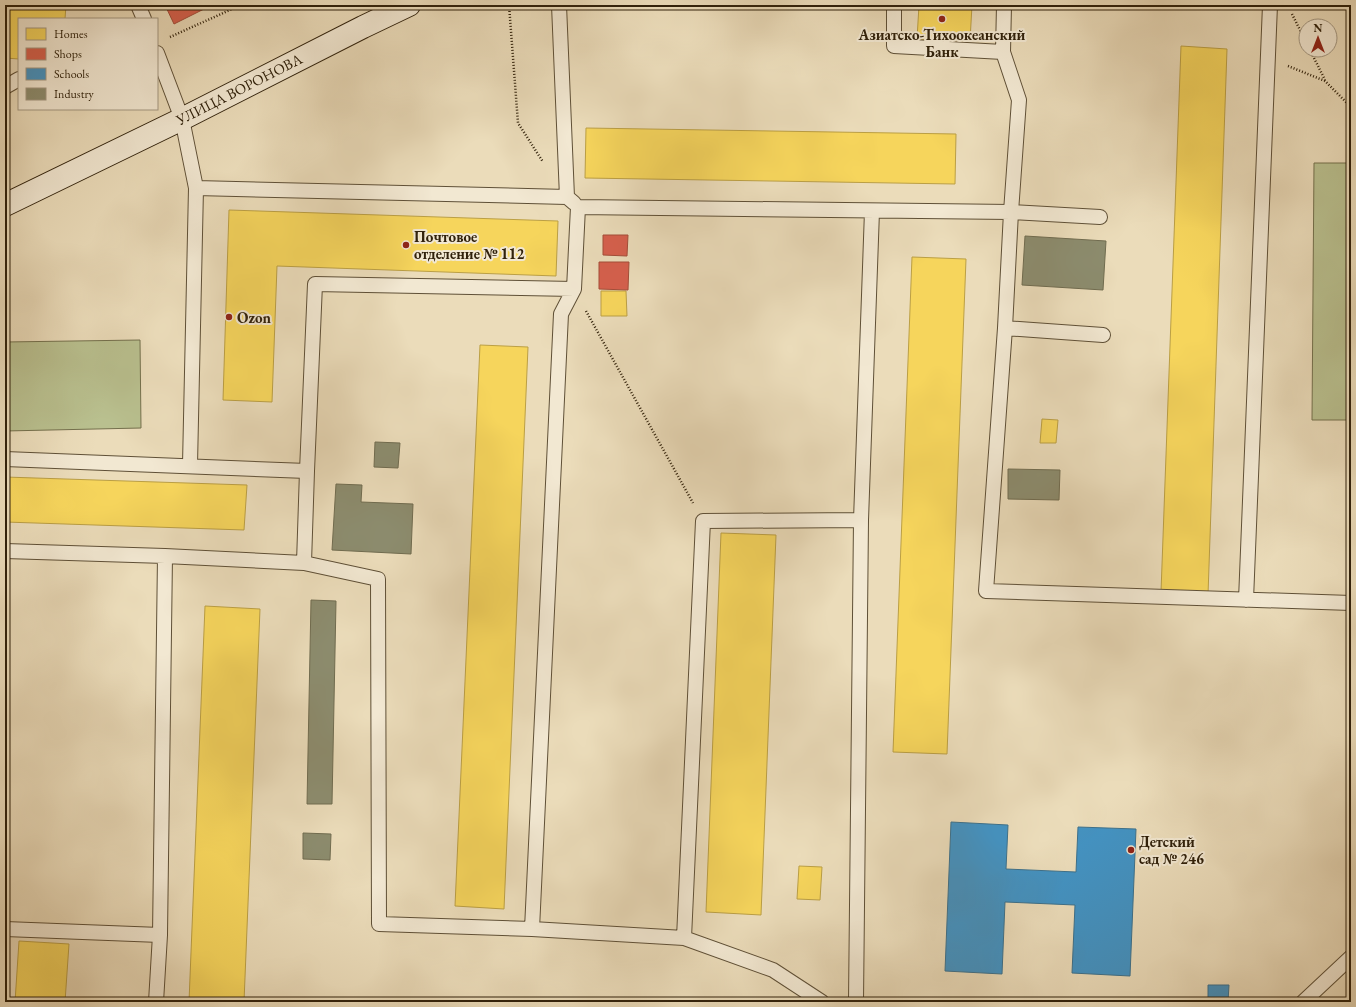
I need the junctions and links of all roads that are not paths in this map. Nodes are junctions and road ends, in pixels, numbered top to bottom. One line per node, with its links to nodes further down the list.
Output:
1 (138, 5): 7 (lane)
2 (409, 5): 12 (main road, УЛИЦА ВОРОНОВА)
3 (559, 5): 14 (lane)
4 (894, 5): 8 (lane)
5 (1004, 5): 8 (lane)
6 (1270, 5): 30 (lane)
7 (144, 18)
8 (1003, 52): 18 (lane)
9 (158, 56): 12 (lane)
10 (18, 80): 11 (lane)
11 (5, 87)
12 (182, 119): 13 (lane); 15 (main road, УЛИЦА ВОРОНОВА)
13 (196, 188): 14 (lane); 24 (lane)
14 (567, 197): 16 (lane)
15 (5, 205)
16 (578, 208): 17 (lane); 20 (lane)
17 (872, 211): 18 (lane); 26 (lane)
18 (1012, 212): 19 (lane); 21 (lane)
19 (1100, 217)
20 (574, 289): 25 (lane); 33 (lane)
21 (1005, 328): 22 (lane); 30 (lane)
22 (1103, 335)
23 (5, 459): 24 (lane)
24 (190, 465): 25 (lane)
25 (307, 471): 29 (lane)
26 (861, 520): 35 (lane); 39 (lane)
27 (5, 551): 28 (lane)
28 (165, 556): 29 (lane); 34 (lane)
29 (304, 563): 33 (lane)
30 (1246, 600): 31 (lane)
31 (1351, 603)
32 (5, 929): 34 (lane)
33 (532, 930): 35 (lane)
34 (160, 935): 37 (lane)
35 (684, 938): 38 (lane)
36 (1351, 957): 40 (lane)
37 (156, 1002)
38 (822, 1002)
39 (856, 1002)
40 (1303, 1002)

